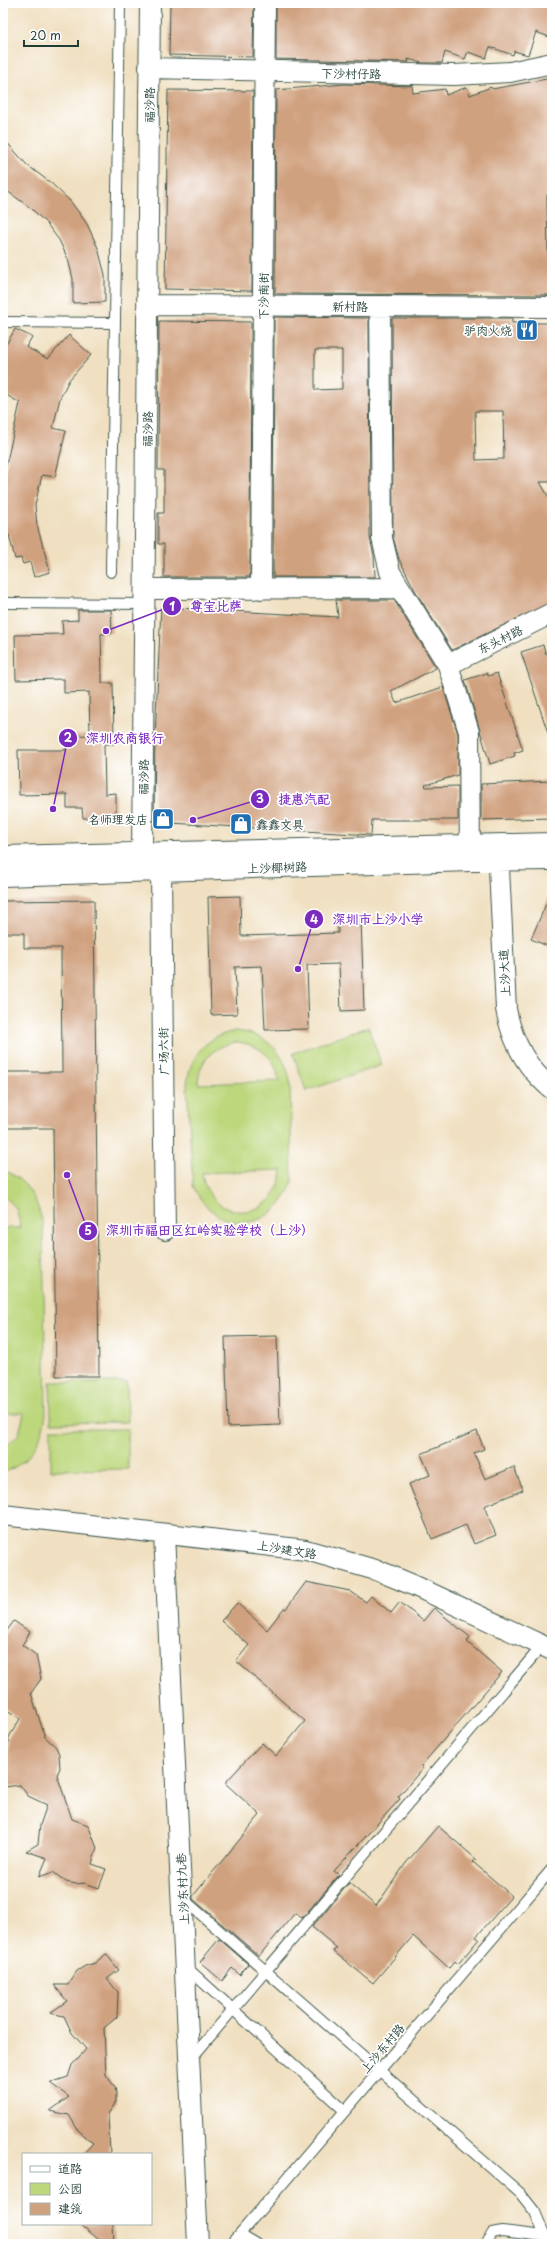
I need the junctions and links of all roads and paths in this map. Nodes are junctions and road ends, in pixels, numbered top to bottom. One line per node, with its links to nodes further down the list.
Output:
1 (120, 3): 12 (lane)
2 (150, 3): 5 (street, 福沙路)
3 (265, 3): 6 (street, 下沙南街)
4 (552, 63): 6 (street, 下沙村仔路)
5 (149, 68): 6 (street, 下沙村仔路); 7 (street, 福沙路)
6 (264, 72): 8 (street, 下沙南街)
7 (149, 305): 8 (street, 新村路); 16 (street, 福沙路)
8 (263, 306): 9 (street, 新村路); 15 (street, 下沙南街)
9 (380, 306): 10 (street, 新村路); 14 (street)
10 (552, 307)
11 (3, 322): 12 (lane)
12 (115, 323): 13 (lane)
13 (111, 572)
14 (400, 588): 15 (street); 19 (street)
15 (261, 589): 16 (street)
16 (145, 597): 17 (lane); 23 (street, 福沙路)
17 (3, 603)
18 (552, 613): 19 (street, 东头村路)
19 (448, 665): 21 (street)
20 (552, 842): 22 (street, 上沙椰树路)
21 (470, 852): 22 (street, 上沙椰树路); 23 (street, 上沙椰树路); 26 (street, 上沙椰树路)
22 (498, 852): 25 (street, 上沙椰树路); 28 (street, 上沙大道)
23 (142, 854): 24 (street, 上沙椰树路)
24 (3, 856)
25 (552, 860)
26 (161, 872): 27 (street, 上沙椰树路); 29 (street, 广场六街)
27 (3, 876)
28 (552, 1089)
29 (165, 1230)
30 (3, 1515): 31 (street, 上沙建文路)
31 (164, 1534): 32 (street, 上沙建文路); 34 (street, 上沙东村九巷)
32 (547, 1648): 36 (lane)
33 (552, 1869): 39 (lane, 上沙东村路)
34 (182, 1898): 35 (street, 上沙东村九巷); 36 (lane)
35 (185, 1966): 37 (lane); 38 (street, 上沙东村九巷)
36 (266, 1971): 37 (lane); 39 (lane)
37 (234, 2009): 38 (lane); 40 (lane)
38 (190, 2060): 43 (street, 上沙东村九巷)
39 (380, 2071): 40 (lane, 上沙东村路); 42 (lane)
40 (345, 2111): 41 (lane, 上沙东村路)
41 (240, 2234): 44 (lane, 上沙东村路); 45 (lane)
42 (548, 2236): 46 (lane)
43 (198, 2244)
44 (231, 2244)
45 (257, 2244)
46 (486, 2244)

